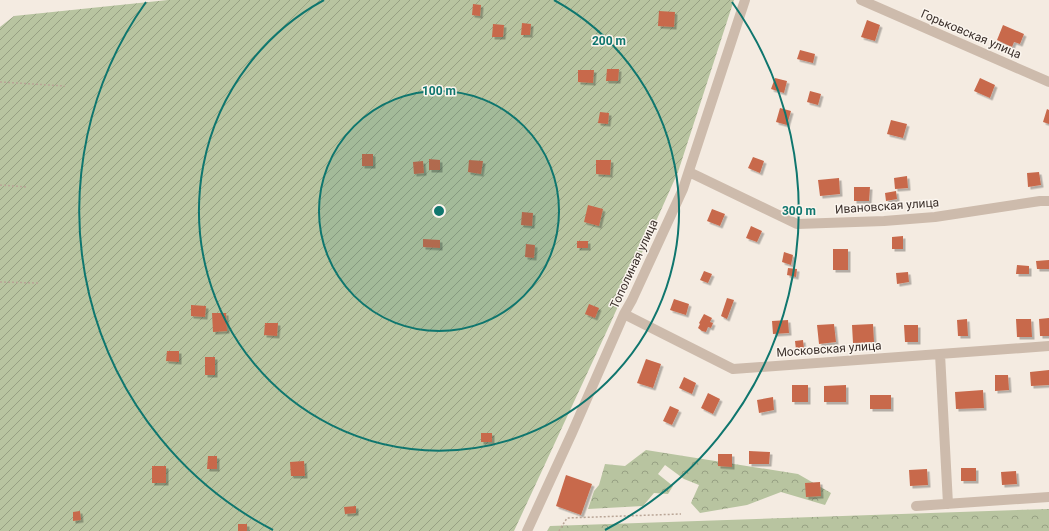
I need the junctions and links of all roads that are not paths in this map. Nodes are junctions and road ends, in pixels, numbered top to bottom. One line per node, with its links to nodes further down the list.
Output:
1 (745, 0): 4 (street, Тополиная улица)
2 (861, 0): 3 (street, Горьковская улица)
3 (1049, 82)
4 (689, 172): 5 (street, Ивановская улица); 6 (street, Тополиная улица)
5 (1049, 201)
6 (624, 314): 8 (street, Московская улица); 12 (street, Тополиная улица)
7 (1049, 346): 8 (street, Московская улица)
8 (940, 354): 10 (street)
9 (1049, 497): 10 (street)
10 (948, 504): 11 (street)
11 (916, 506)
12 (527, 531)

